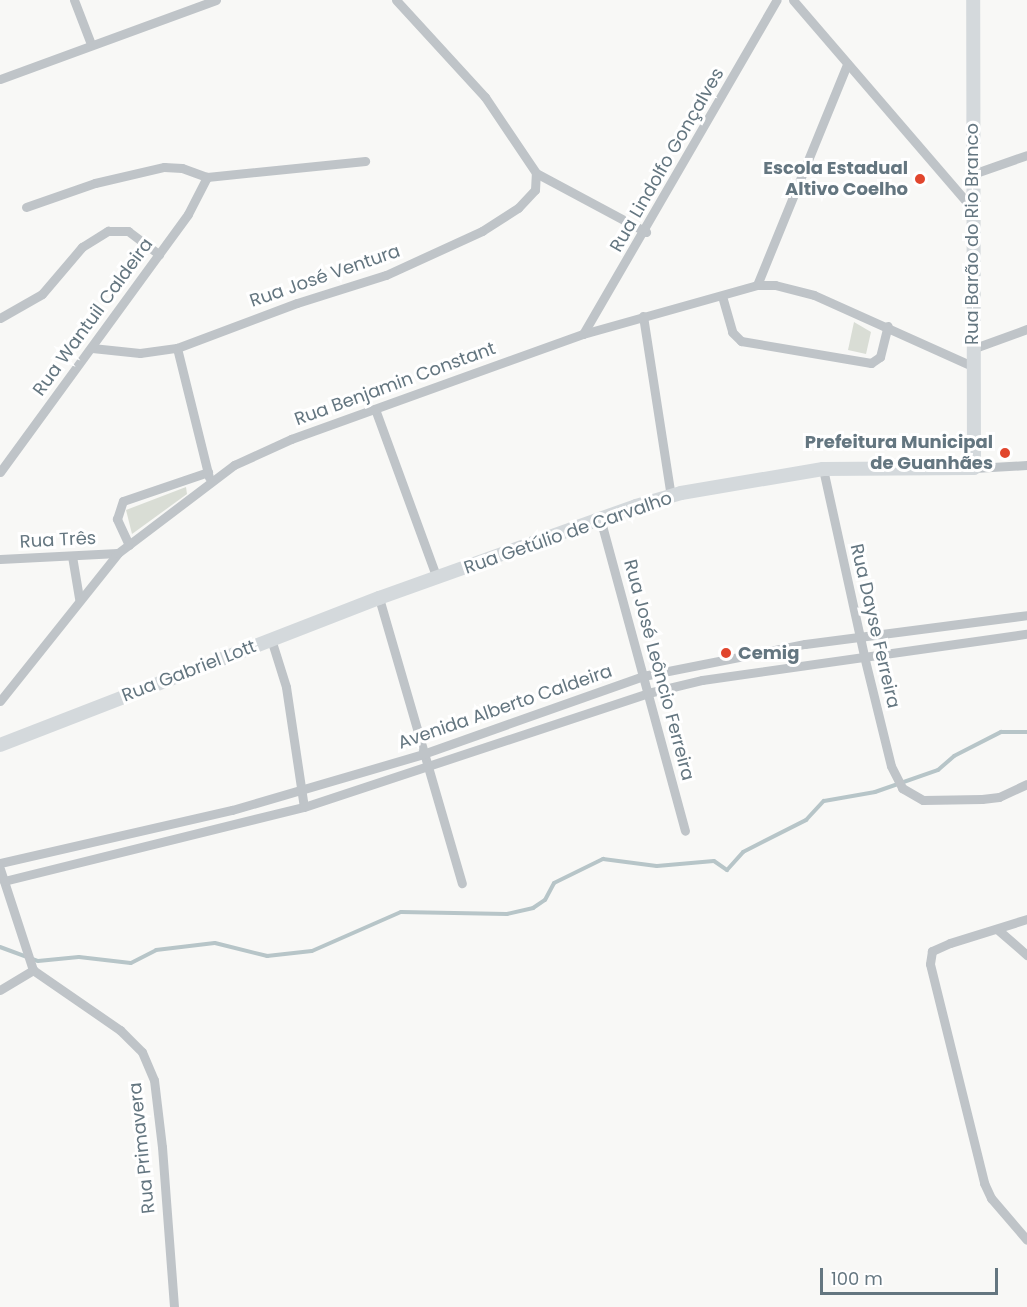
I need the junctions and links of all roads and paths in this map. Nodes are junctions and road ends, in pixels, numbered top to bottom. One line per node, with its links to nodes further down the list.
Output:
1 (74, 0): 7 (street)
2 (216, 0): 7 (street)
3 (396, 0): 12 (street)
4 (777, 0): 17 (street, Rua Lindolfo Gonçalves)
5 (793, 0): 8 (street)
6 (973, 0): 13 (street, Rua Barão do Rio Branco)
7 (91, 44): 9 (street)
8 (847, 64): 16 (street); 19 (street)
9 (0, 79)
10 (1027, 155): 13 (street)
11 (365, 160): 14 (street)
12 (536, 172): 17 (street); 27 (street, Rua José Ventura)
13 (970, 174): 16 (street, Rua Barão do Rio Branco)
14 (207, 177): 15 (street); 18 (street, Rua Wantuil Caldeira)
15 (26, 207)
16 (971, 207): 28 (street, Rua Barão do Rio Branco)
17 (646, 232): 25 (street, Rua Lindolfo Gonçalves)
18 (159, 254): 22 (street); 26 (street, Rua Wantuil Caldeira)
19 (757, 285): 20 (street, Rua Benjamin Constant); 23 (street, Rua Benjamin Constant)
20 (722, 296): 21 (street, Rua Benjamin Constant); 23 (street)
21 (643, 316): 25 (street, Rua Benjamin Constant); 36 (street)
22 (0, 318)
23 (888, 326): 29 (street, Rua Benjamin Constant)
24 (1027, 329): 28 (street)
25 (583, 334): 30 (street, Rua Benjamin Constant)
26 (92, 348): 27 (street, Rua José Ventura); 34 (street, Rua Wantuil Caldeira)
27 (177, 348): 35 (street)
28 (972, 349): 29 (street, Rua Barão do Rio Branco)
29 (972, 366): 32 (street, Rua Barão do Rio Branco)
30 (375, 410): 35 (street, Rua Benjamin Constant); 42 (street)
31 (1027, 465): 32 (street)
32 (974, 468): 33 (street, Rua Getúlio de Carvalho)
33 (823, 469): 36 (street, Rua Getúlio de Carvalho); 48 (street, Rua Dayse Ferreira)
34 (0, 472)
35 (209, 477): 38 (street, Rua Benjamin Constant); 38 (street)
36 (671, 496): 37 (street, Rua Getúlio de Carvalho)
37 (600, 518): 42 (street, Rua Getúlio de Carvalho); 52 (street, Rua José Leôncio Ferreira)
38 (129, 545): 39 (street, Rua Benjamin Constant)
39 (118, 553): 40 (street, Rua Três); 43 (street, Rua Benjamin Constant)
40 (72, 556): 41 (street, Rua Três); 43 (street)
41 (0, 559)
42 (437, 579): 44 (street, Rua Getúlio de Carvalho)
43 (79, 598): 54 (street, Rua Benjamin Constant)
44 (379, 598): 50 (street, Rua Gabriel Lott); 56 (street)
45 (1027, 615): 46 (street, Avenida Alberto Caldeira)
46 (1004, 617): 48 (street, Avenida Alberto Caldeira); 49 (street)
47 (1027, 634): 49 (street, Avenida Alberto Caldeira)
48 (860, 636): 51 (street, Rua Dayse Ferreira); 52 (street, Avenida Alberto Caldeira)
49 (1007, 636): 51 (street, Avenida Alberto Caldeira)
50 (271, 639): 55 (street, Rua Gabriel Lott); 59 (street)
51 (864, 656): 53 (street, Avenida Alberto Caldeira); 58 (street, Rua Dayse Ferreira)
52 (643, 676): 53 (street, Rua José Leôncio Ferreira); 56 (street, Avenida Alberto Caldeira)
53 (648, 693): 57 (street, Avenida Alberto Caldeira); 61 (street, Rua José Leôncio Ferreira)
54 (0, 701)
55 (0, 745)
56 (423, 754): 57 (street); 59 (street, Avenida Alberto Caldeira)
57 (427, 768): 60 (street, Avenida Alberto Caldeira); 65 (street)
58 (1027, 784)
59 (300, 790): 60 (street); 62 (street, Avenida Alberto Caldeira)
60 (304, 807): 64 (street, Avenida Alberto Caldeira)
61 (685, 831)
62 (0, 863)
63 (0, 869): 64 (street)
64 (4, 881): 69 (street)
65 (462, 883)
66 (1027, 919): 67 (street)
67 (997, 929): 68 (street); 71 (street)
68 (1027, 955)
69 (32, 968): 70 (street); 72 (street, Rua Primavera)
70 (0, 990)
71 (1027, 1240)
72 (174, 1307)

